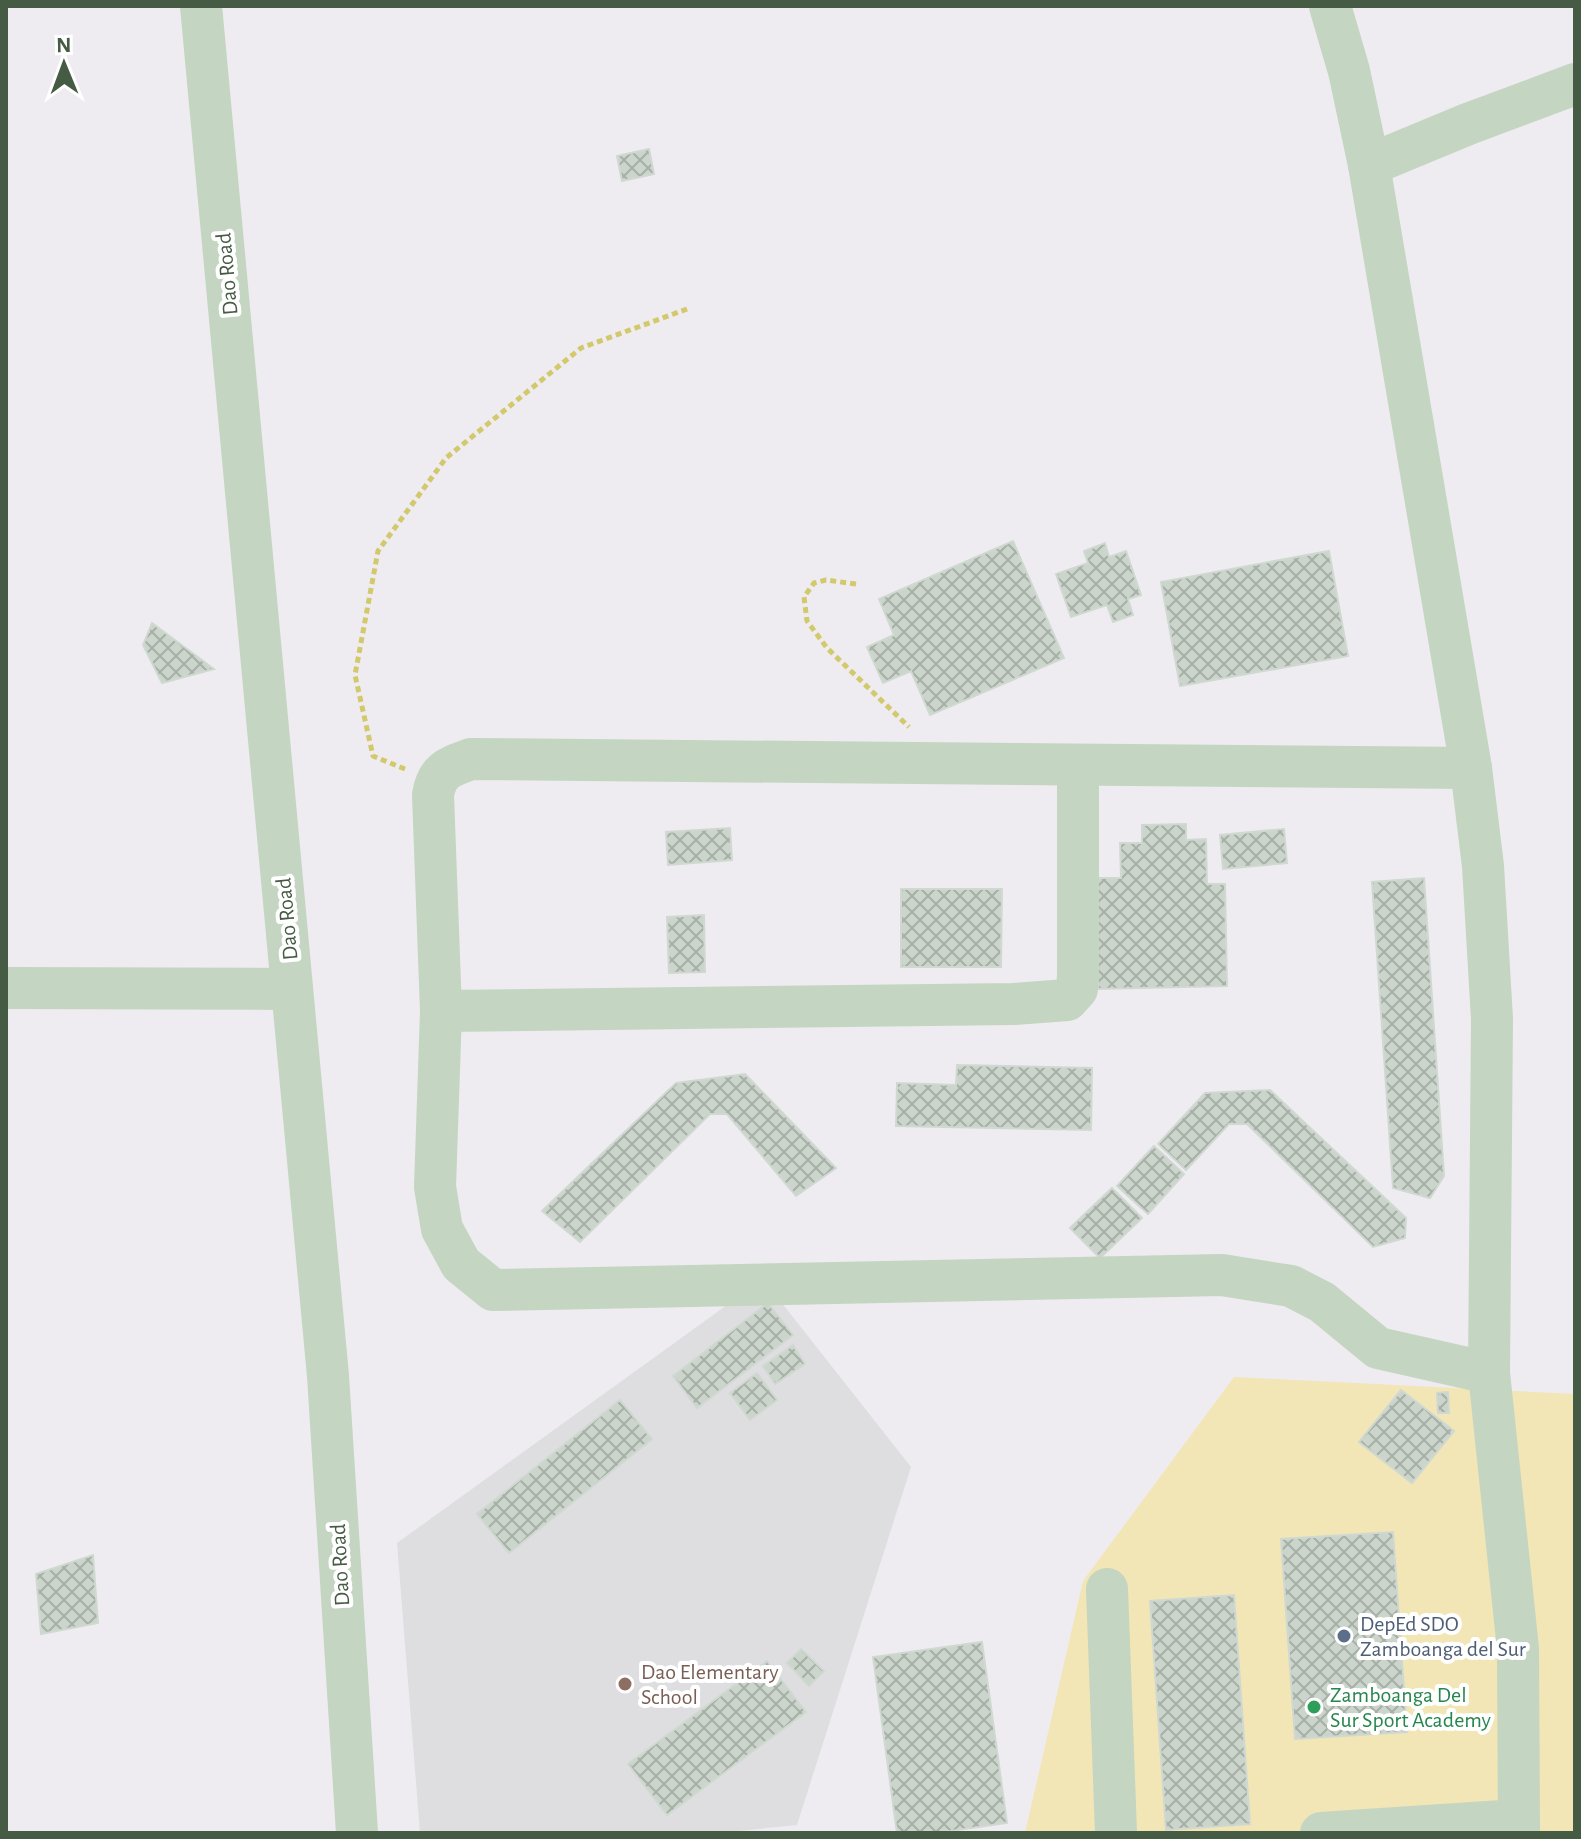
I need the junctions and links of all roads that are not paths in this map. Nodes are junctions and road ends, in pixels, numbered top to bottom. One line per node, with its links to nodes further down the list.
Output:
1 (201, 6): 8 (street, Dao Road)
2 (1330, 6): 4 (street)
3 (1575, 84): 4 (street)
4 (1369, 165): 6 (street)
5 (1078, 766): 6 (street); 9 (street); 9 (street)
6 (1471, 768): 10 (street)
7 (6, 988): 8 (street)
8 (292, 989): 13 (street, Dao Road)
9 (441, 1011): 10 (street)
10 (1489, 1373): 12 (street)
11 (1107, 1589): 14 (street)
12 (1518, 1827): 15 (street)
13 (357, 1833)
14 (1116, 1833)
15 (1321, 1833)

